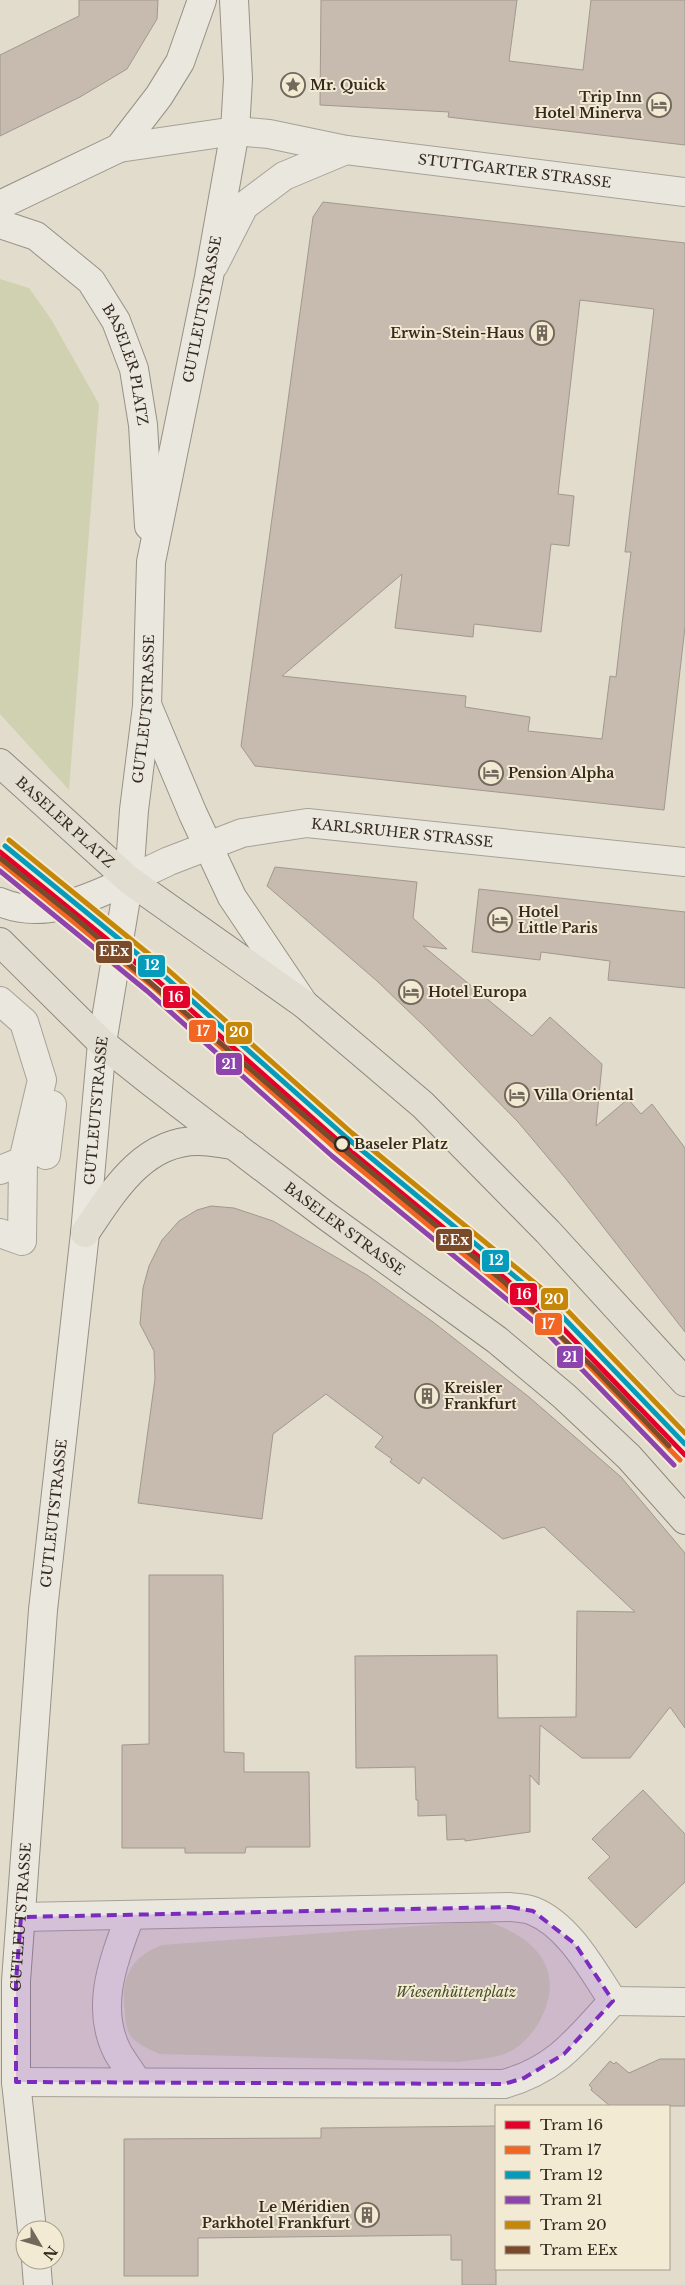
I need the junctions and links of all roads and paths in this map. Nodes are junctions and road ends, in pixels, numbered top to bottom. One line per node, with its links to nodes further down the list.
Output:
1 (202, 0): 4 (main road, STUTTGARTER STRASSE)
2 (234, 0): 3 (main road, GUTLEUTSTRASSE)
3 (235, 131): 4 (main road, STUTTGARTER STRASSE); 5 (main road, STUTTGARTER STRASSE); 9 (main road, GUTLEUTSTRASSE)
4 (119, 148): 7 (main road, STUTTGARTER STRASSE)
5 (346, 150): 6 (main road, STUTTGARTER STRASSE); 9 (main road, STUTTGARTER STRASSE)
6 (685, 192)
7 (0, 205)
8 (0, 224): 10 (main road, BASELER PLATZ)
9 (209, 277): 10 (main road, GUTLEUTSTRASSE)
10 (151, 562): 11 (main road, GUTLEUTSTRASSE)
11 (147, 706): 13 (main road); 15 (main road, GUTLEUTSTRASSE)
12 (0, 763): 15 (main road, BASELER PLATZ)
13 (209, 847): 14 (main road, KARLSRUHER STRASSE); 15 (main road, KARLSRUHER STRASSE); 19 (main road)
14 (685, 862)
15 (129, 880): 16 (main road, KARLSRUHER STRASSE); 19 (main road); 20 (main road, GUTLEUTSTRASSE)
16 (0, 902)
17 (0, 942): 20 (main road, BASELER STRASSE)
18 (0, 1001): 22 (main road)
19 (304, 1004): 25 (main road)
20 (102, 1043): 21 (main road, BASELER STRASSE); 23 (main road, GUTLEUTSTRASSE)
21 (234, 1146): 23 (main road); 26 (main road, BASELER STRASSE)
22 (23, 1162): 24 (main road)
23 (85, 1232): 28 (main road, GUTLEUTSTRASSE)
24 (11, 1237)
25 (685, 1382)
26 (685, 1520)
27 (130, 1916): 28 (main road); 30 (main road); 33 (main road)
28 (21, 1917): 29 (main road, GUTLEUTSTRASSE)
29 (8, 1981): 32 (main road, GUTLEUTSTRASSE)
30 (613, 2001): 31 (main road); 33 (main road)
31 (685, 2002)
32 (16, 2082): 33 (main road); 34 (main road, GUTLEUTSTRASSE)
33 (137, 2082)
34 (31, 2220)
35 (37, 2270): 36 (main road)
36 (38, 2285)

